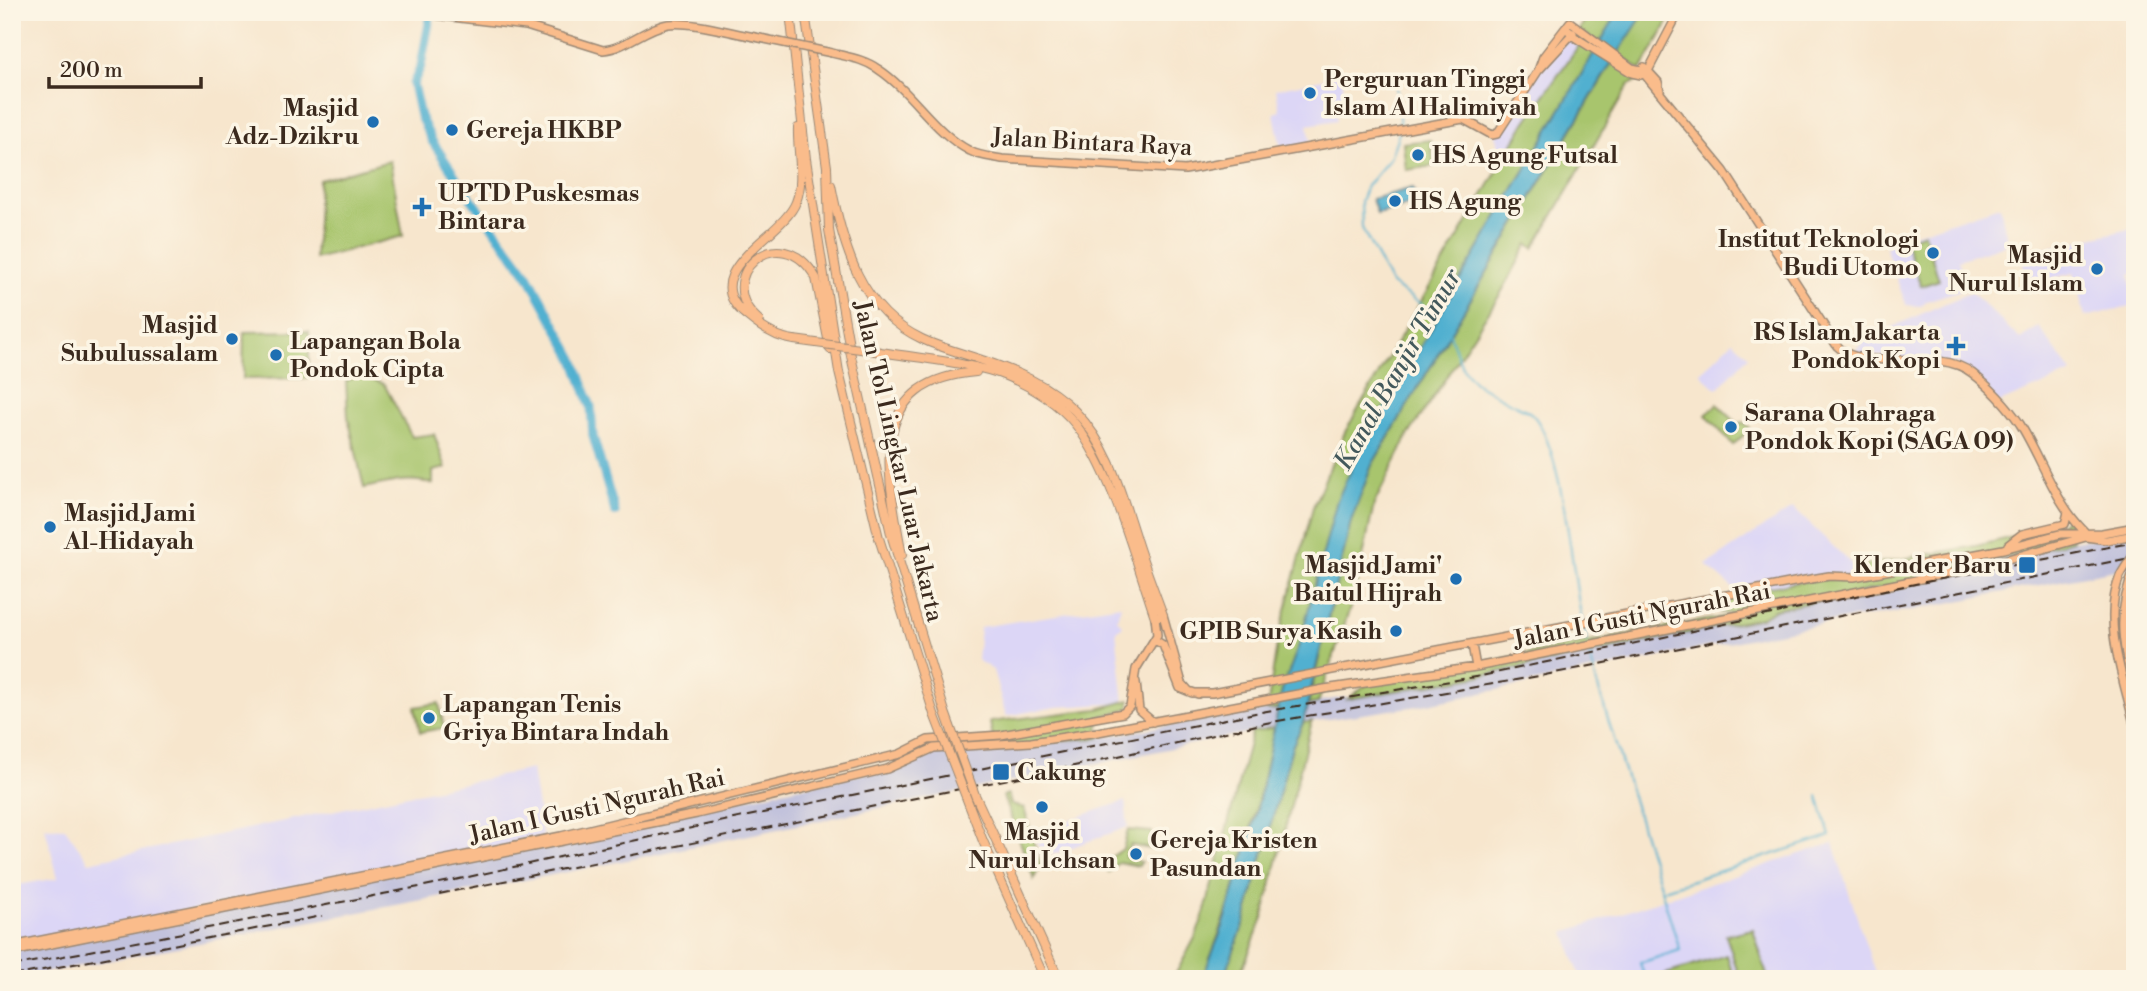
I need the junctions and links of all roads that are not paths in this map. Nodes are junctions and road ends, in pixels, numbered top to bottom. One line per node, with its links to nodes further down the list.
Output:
1 (411, 12): 6 (main road, Jalan Bintara Raya, bridge)
2 (790, 12): 7 (highway, Jalan Tol Lingkar Luar Jakarta)
3 (806, 12): 8 (highway, Jalan Tol Lingkar Luar Jakarta)
4 (1674, 12): 6 (main road)
5 (1679, 12): 6 (main road)
6 (1644, 70): 14 (main road)
7 (799, 102): 9 (highway); 11 (highway, Jalan Tol Lingkar Luar Jakarta)
8 (827, 167): 13 (highway); 21 (highway, Jalan Tol Lingkar Luar Jakarta)
9 (797, 338): 10 (highway, bridge); 11 (highway)
10 (877, 349): 12 (highway); 13 (highway)
11 (837, 359): 36 (highway, Jalan Tol Lingkar Luar Jakarta, bridge)
12 (990, 371): 21 (highway); 22 (highway)
13 (1015, 373): 22 (highway)
14 (2067, 507): 16 (main road); 18 (main road)
15 (2135, 527): 16 (main road, Jalan I Gusti Ngurah Rai)
16 (2084, 531): 18 (main road, Jalan I Gusti Ngurah Rai)
17 (2135, 535): 26 (main road, Jalan I Gusti Ngurah Rai)
18 (2003, 549): 24 (main road, Jalan I Gusti Ngurah Rai)
19 (2135, 553): 30 (main road, bridge)
20 (2135, 569): 28 (main road)
21 (909, 598): 35 (highway, Jalan Tol Lingkar Luar Jakarta, bridge)
22 (1159, 616): 23 (main road); 27 (main road)
23 (1155, 640): 25 (main road, Jalan I Gusti Ngurah Rai); 27 (main road)
24 (1472, 645): 26 (main road); 27 (main road, Jalan I Gusti Ngurah Rai)
25 (1144, 653): 29 (main road, Jalan I Gusti Ngurah Rai); 31 (main road, Jalan I Gusti Ngurah Rai)
26 (1476, 667): 29 (main road, Jalan I Gusti Ngurah Rai)
27 (1198, 694)
28 (2135, 694)
29 (1153, 722): 31 (main road, Jalan I Gusti Ngurah Rai)
30 (2135, 728)
31 (465, 858): 32 (main road, Jalan I Gusti Ngurah Rai)
32 (165, 919): 33 (main road, Jalan I Gusti Ngurah Rai); 34 (main road, Jalan I Gusti Ngurah Rai)
33 (12, 946)
34 (12, 952)
35 (1050, 962): 37 (highway, Jalan Tol Lingkar Luar Jakarta); 38 (highway)
36 (1045, 979)
37 (1059, 979)
38 (1064, 979)

